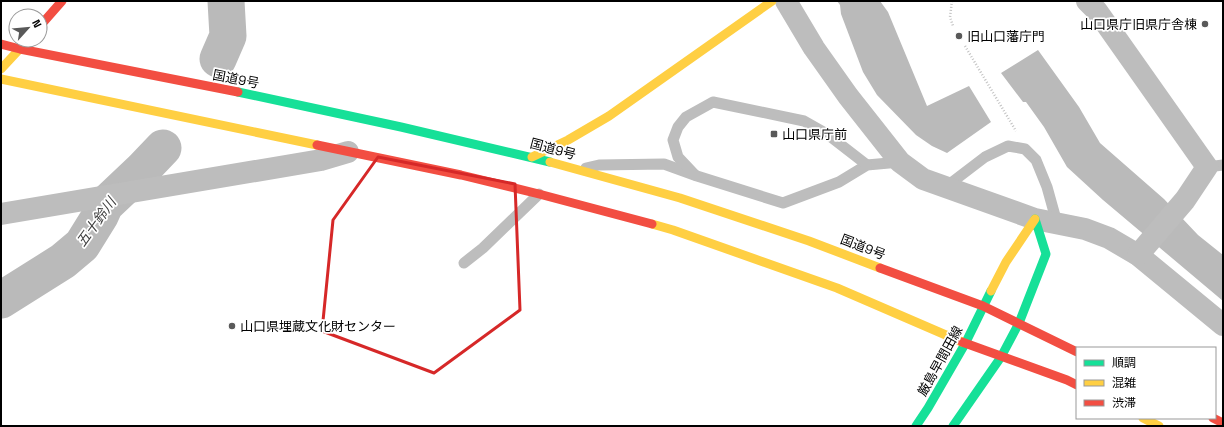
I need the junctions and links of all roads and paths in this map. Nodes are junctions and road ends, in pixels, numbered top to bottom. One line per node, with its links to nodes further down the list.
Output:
1 (62, 1): 6 (main road)
2 (772, 1): 15 (main road)
3 (786, 1): 16 (street)
4 (952, 1): 7 (path)
5 (1087, 1): 18 (street)
6 (48, 17)
7 (954, 26)
8 (1, 44): 10 (main road, 国道9号)
9 (965, 46): 13 (path)
10 (20, 49): 11 (main road); 15 (main road, 国道9号)
11 (1, 69)
12 (1, 79): 14 (main road)
13 (1025, 149): 21 (lane); 25 (lane)
14 (348, 152): 22 (main road); 23 (street)
15 (532, 157): 19 (main road, 国道9号)
16 (900, 162): 17 (lane); 21 (street)
17 (867, 165): 20 (lane); 20 (lane)
18 (1215, 166): 26 (street)
19 (580, 170): 20 (lane); 28 (main road, 国道9号)
20 (697, 176)
21 (947, 186): 24 (street)
22 (540, 194): 27 (lane); 31 (main road)
23 (1, 214)
24 (1035, 219): 25 (street); 28 (main road, 厳島早間田線); 29 (main road)
25 (1057, 223): 26 (street)
26 (1142, 250): 30 (street)
27 (464, 262)
28 (983, 306): 29 (main road, 国道9号); 31 (main road, 厳島早間田線)
29 (1019, 324): 32 (main road, 国道9号); 33 (main road)
30 (1223, 325)
31 (966, 344): 33 (main road); 36 (main road, 厳島早間田線)
32 (1076, 352)
33 (1000, 357): 34 (main road); 37 (main road)
34 (1076, 384)
35 (1145, 419): 38 (main road)
36 (916, 426)
37 (953, 426)
38 (1159, 426)

